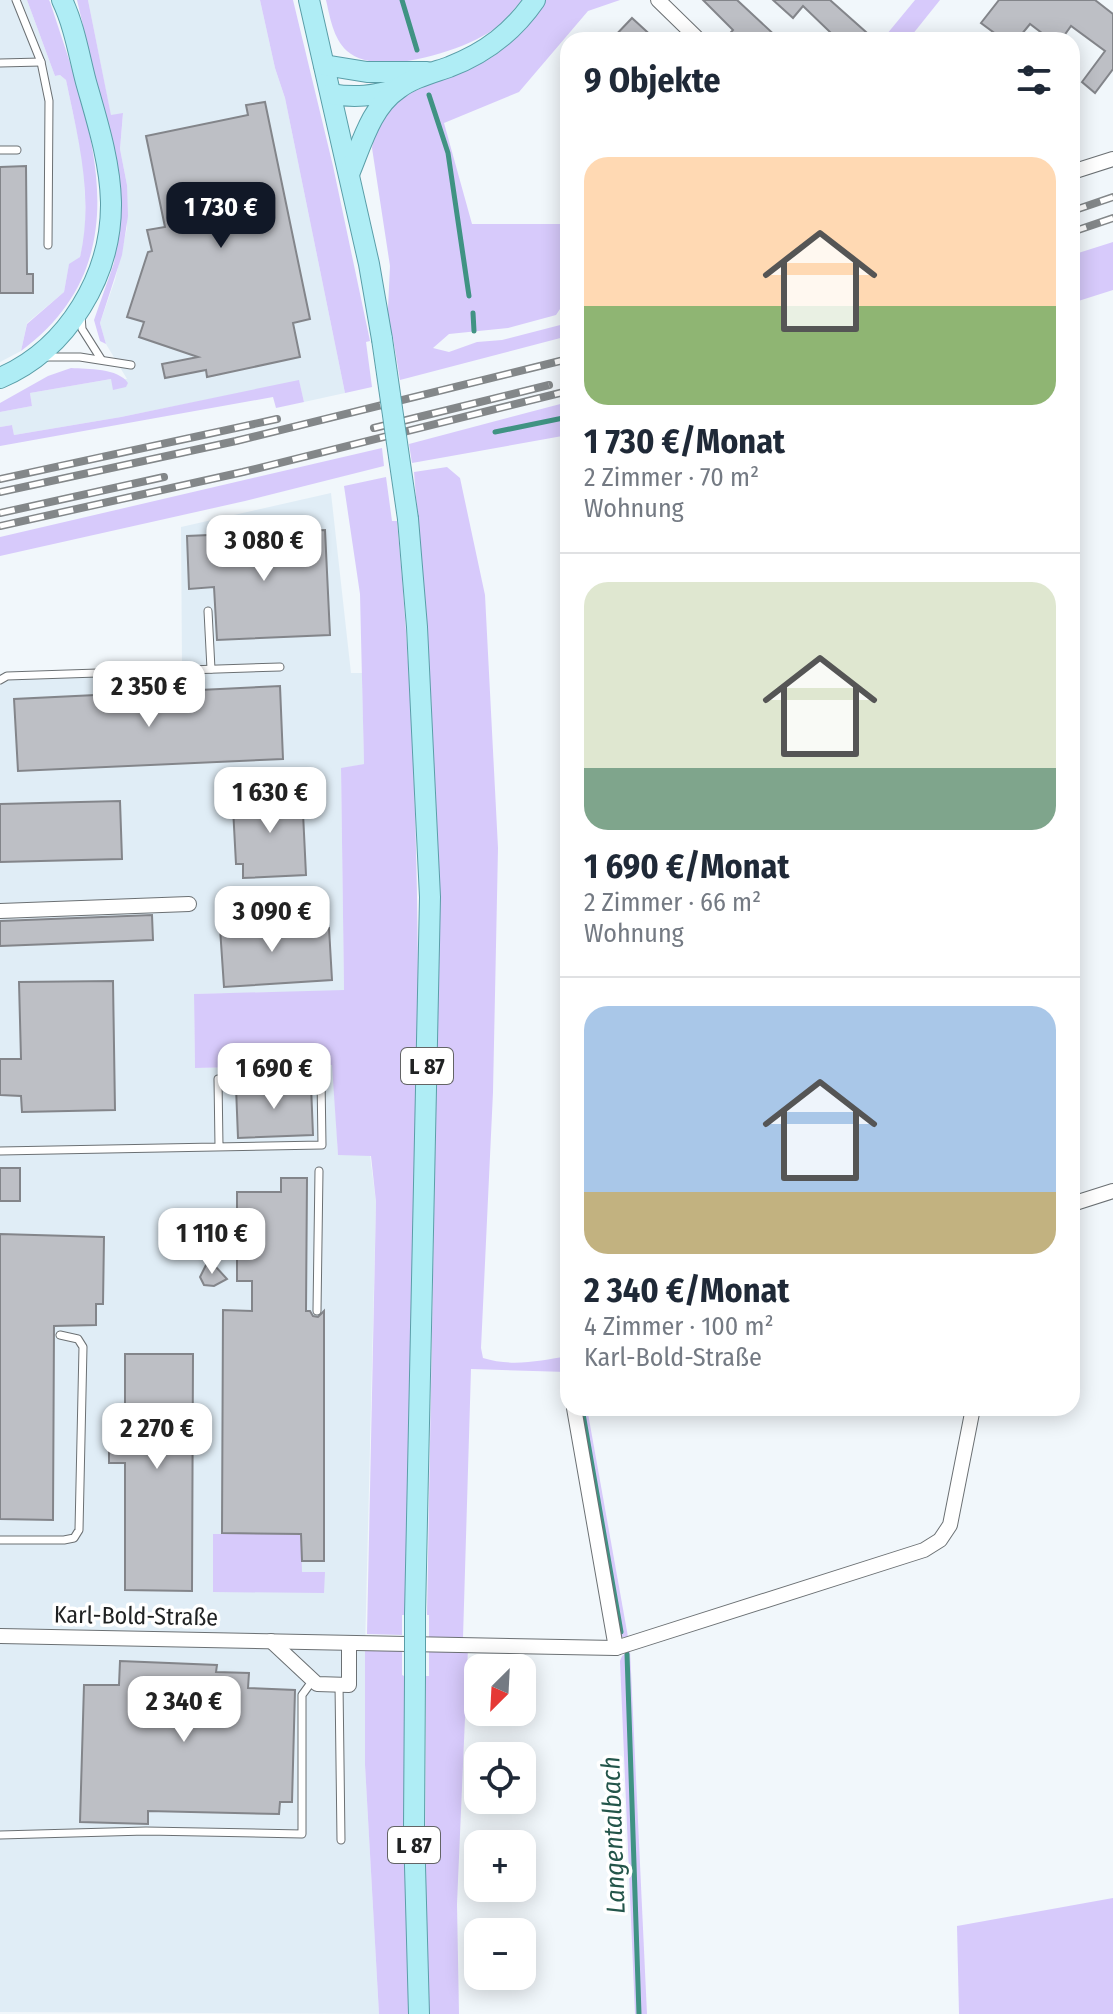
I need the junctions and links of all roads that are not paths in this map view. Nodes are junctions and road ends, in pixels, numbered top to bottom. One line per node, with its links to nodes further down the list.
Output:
1 (16, 0): 7 (lane)
2 (309, 0): 9 (main road, L 87)
3 (535, 0): 10 (main road)
4 (658, 0): 6 (street)
5 (64, 2): 19 (main road)
6 (691, 32)
7 (41, 62): 8 (lane); 18 (lane)
8 (0, 63)
9 (324, 65): 10 (main road); 12 (main road, L 87)
10 (435, 71): 11 (main road)
11 (397, 89): 12 (main road); 17 (main road)
12 (331, 94): 17 (main road, L 87)
13 (0, 150): 14 (lane)
14 (17, 150)
15 (1113, 159): 16 (street)
16 (1080, 169)
17 (349, 174): 48 (main road, L 87, bridge)
18 (48, 245)
19 (80, 309): 20 (main road); 21 (lane)
20 (38, 357): 21 (lane); 23 (main road)
21 (101, 359): 22 (lane)
22 (131, 365)
23 (0, 378)
24 (208, 611): 26 (lane)
25 (280, 667): 26 (lane)
26 (211, 669): 27 (lane)
27 (0, 680)
28 (189, 904): 29 (street)
29 (0, 911)
30 (219, 1146): 30 (lane); 31 (lane)
31 (0, 1151)
32 (319, 1171): 35 (lane)
33 (1113, 1191): 34 (street)
34 (1080, 1201)
35 (317, 1311)
36 (60, 1335): 39 (lane)
37 (575, 1416): 43 (street)
38 (971, 1416): 43 (street, Karl-Bold-Straße)
39 (0, 1540)
40 (0, 1636): 41 (street, Karl-Bold-Straße)
41 (271, 1641): 42 (street, Karl-Bold-Straße); 44 (street)
42 (349, 1643): 43 (street, Karl-Bold-Straße); 45 (street)
43 (616, 1648)
44 (313, 1680): 45 (street); 46 (lane)
45 (339, 1684): 47 (lane)
46 (0, 1835)
47 (341, 1840)
48 (419, 2014)

